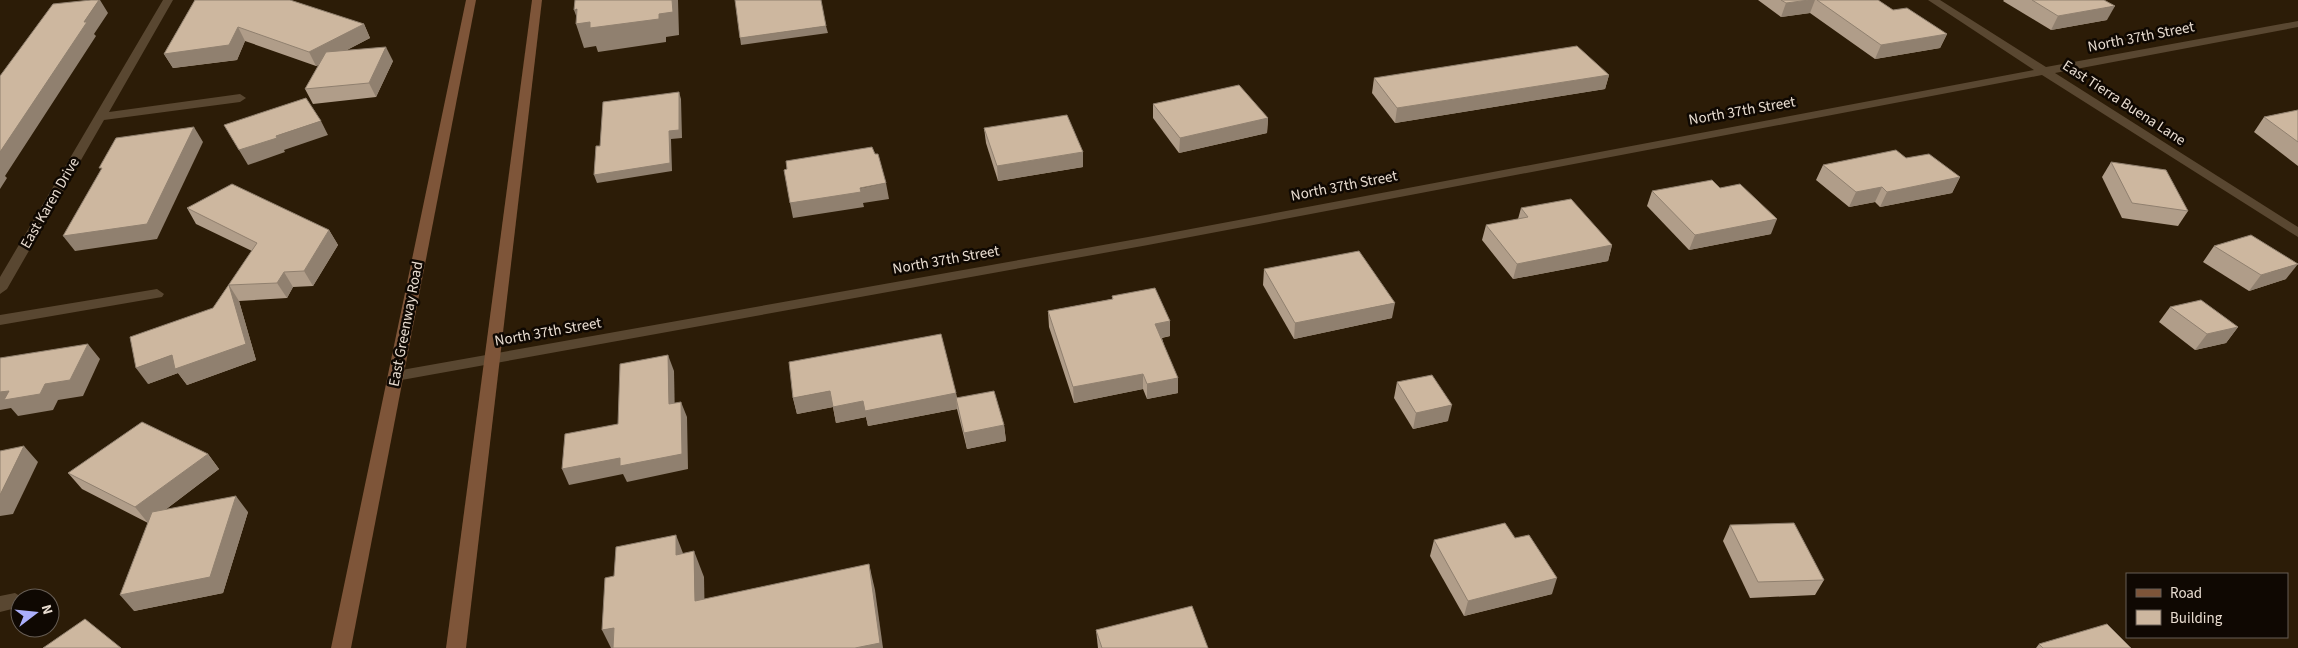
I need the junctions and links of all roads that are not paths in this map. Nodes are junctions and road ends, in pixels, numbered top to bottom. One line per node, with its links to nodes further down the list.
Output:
1 (168, 0): 8 (street, East Karen Drive)
2 (471, 0): 14 (main road, East Greenway Road)
3 (537, 0): 13 (main road)
4 (1933, 0): 6 (street, East Tierra Buena Lane)
5 (2298, 24): 6 (street, North 37th Street)
6 (2045, 71): 9 (street, East Tierra Buena Lane); 13 (street, North 37th Street)
7 (240, 98): 8 (street)
8 (100, 117): 10 (street, East Karen Drive)
9 (2298, 234)
10 (0, 289)
11 (157, 294): 12 (street)
12 (0, 320)
13 (492, 359): 14 (street, North 37th Street); 16 (main road)
14 (396, 376): 15 (main road, East Greenway Road)
15 (341, 648)
16 (456, 648)

